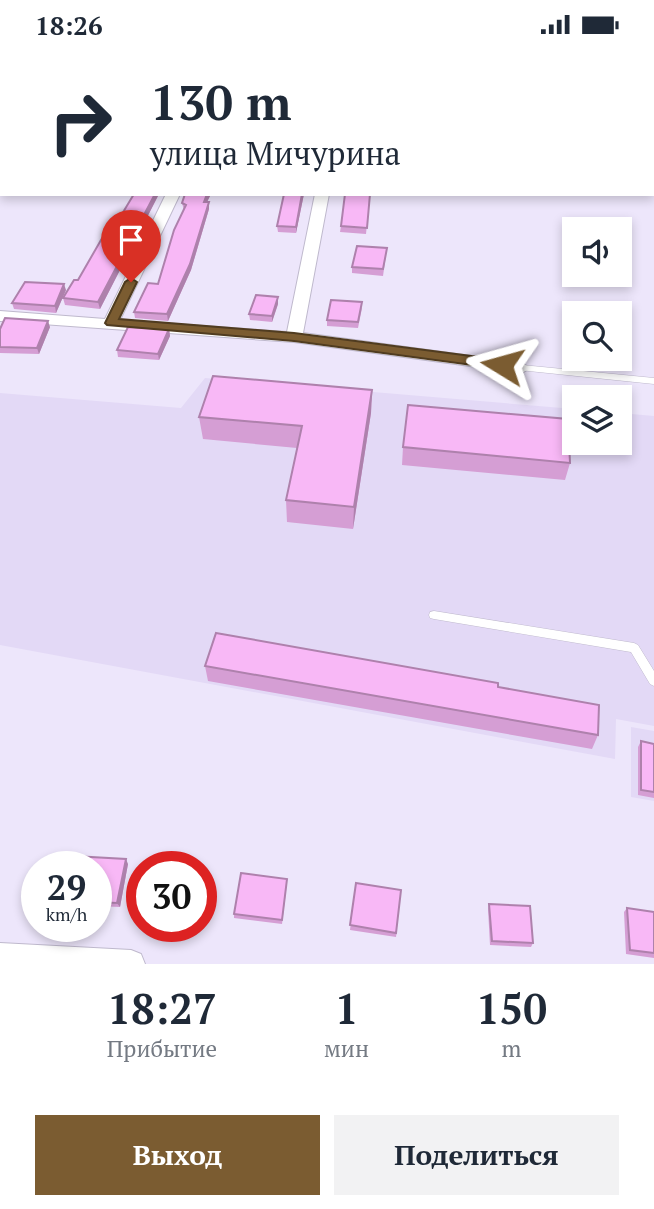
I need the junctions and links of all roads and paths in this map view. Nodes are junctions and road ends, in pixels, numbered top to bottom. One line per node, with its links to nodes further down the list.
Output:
1 (172, 196): 4 (street)
2 (322, 196): 5 (street)
3 (0, 316): 4 (street)
4 (111, 323): 5 (street)
5 (294, 337): 6 (street)
6 (522, 368): 7 (lane)
7 (654, 381)
8 (434, 615): 9 (lane)
9 (654, 681)
10 (0, 957): 11 (street)
11 (131, 964)

